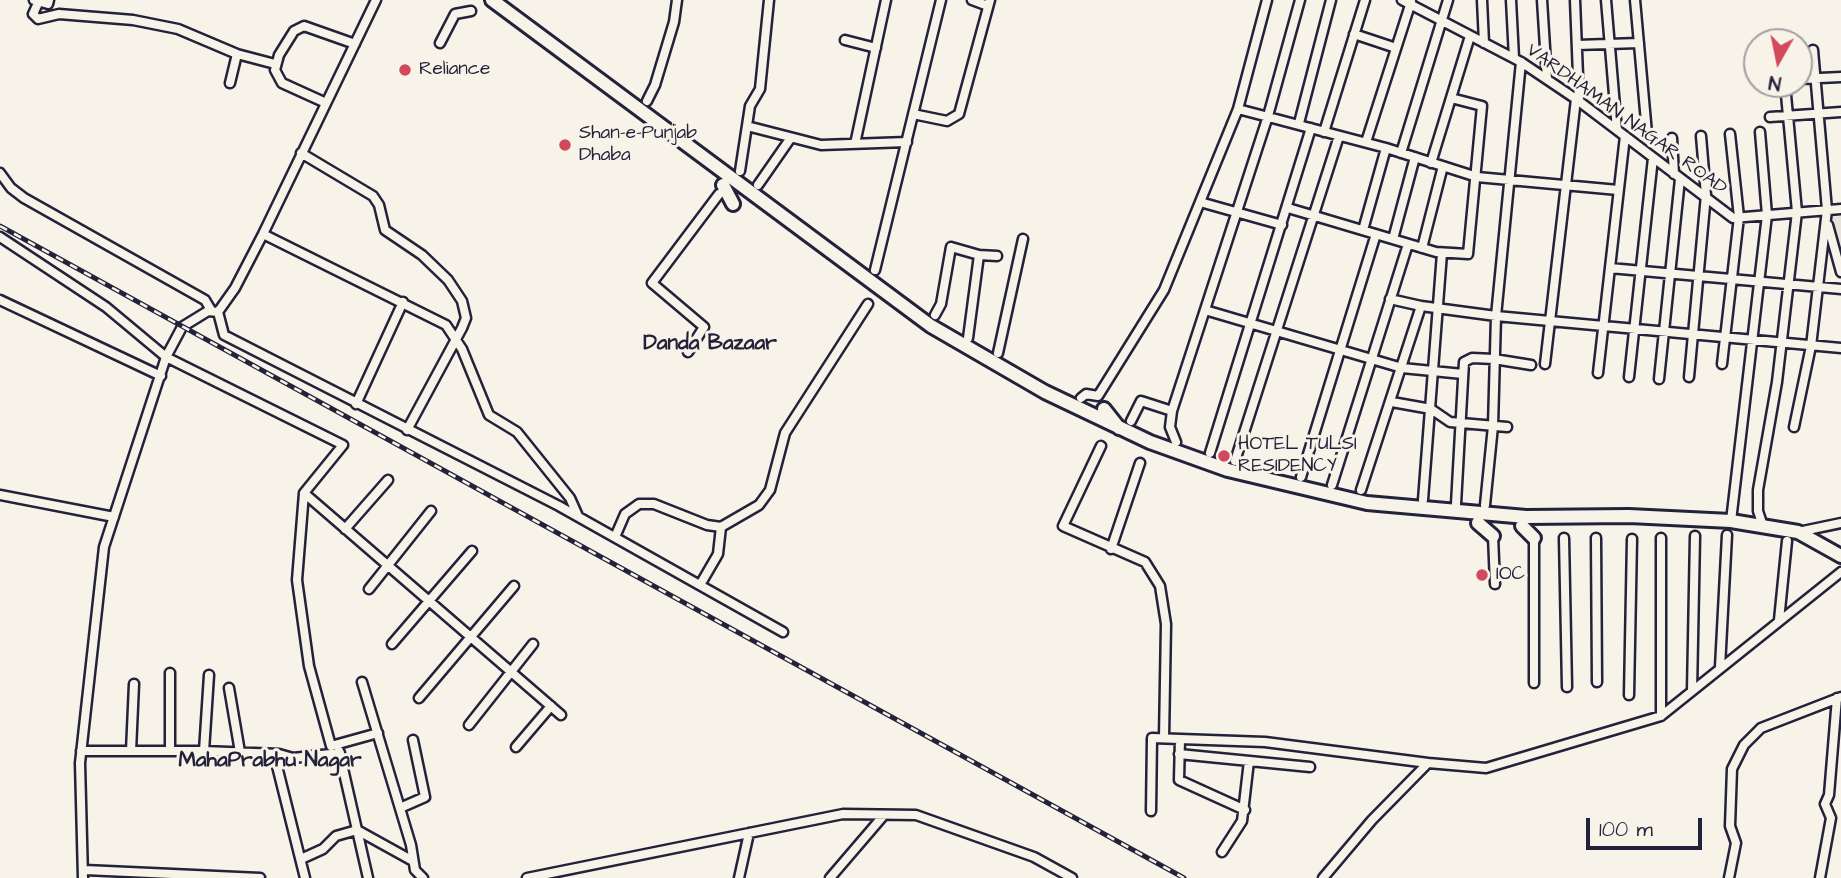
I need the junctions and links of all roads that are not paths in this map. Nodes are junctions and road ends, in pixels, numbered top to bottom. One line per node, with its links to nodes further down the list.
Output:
1 (49, 0): 19 (street)
2 (376, 0): 31 (street)
3 (677, 0): 44 (street)
4 (769, 0): 58 (street)
5 (886, 0): 34 (street)
6 (941, 0): 51 (street)
7 (971, 0): 22 (street)
8 (1267, 0): 49 (street)
9 (1300, 0): 54 (street)
10 (1331, 0): 57 (street)
11 (1364, 0): 25 (street)
12 (1448, 0): 24 (street)
13 (1482, 0): 29 (street)
14 (1511, 0): 38 (street)
15 (1542, 0): 42 (street)
16 (1575, 0): 32 (street)
17 (1606, 0): 33 (street)
18 (1635, 0): 30 (street)
19 (36, 1): 37 (street)
20 (1408, 1): 24 (street, VARDHAMAN NAGAR ROAD); 35 (street)
21 (497, 2): 53 (highway)
22 (989, 3): 51 (street)
23 (471, 11): 28 (street)
24 (1442, 21): 26 (street, VARDHAMAN NAGAR ROAD); 75 (street)
25 (1354, 34): 35 (street); 61 (street)
26 (1470, 36): 29 (street, VARDHAMAN NAGAR ROAD); 45 (street)
27 (845, 40): 34 (street)
28 (440, 43)
29 (1484, 43): 38 (street, VARDHAMAN NAGAR ROAD)
30 (1639, 43): 33 (street); 63 (street)
31 (355, 44): 39 (street); 48 (street)
32 (1577, 45): 33 (street); 47 (street)
33 (1609, 45): 60 (street)
34 (876, 48): 72 (street)
35 (1396, 48): 71 (street)
36 (1814, 50): 41 (street)
37 (237, 54): 39 (street); 43 (street)
38 (1518, 60): 42 (street, VARDHAMAN NAGAR ROAD); 84 (street)
39 (275, 64): 48 (street)
40 (1841, 77): 41 (street)
41 (1815, 78): 52 (street)
42 (1546, 79): 47 (street, VARDHAMAN NAGAR ROAD)
43 (230, 83)
44 (643, 98): 53 (highway)
45 (1451, 98): 78 (street); 82 (street)
46 (1787, 98): 55 (street)
47 (1578, 100): 60 (street, VARDHAMAN NAGAR ROAD); 87 (street)
48 (326, 103): 74 (street)
49 (1238, 109): 54 (street); 91 (street)
50 (1841, 112): 52 (street)
51 (914, 114): 70 (street)
52 (1818, 114): 55 (street); 97 (street)
53 (648, 115): 86 (highway)
54 (1268, 116): 57 (street); 96 (street)
55 (1788, 116): 56 (street); 95 (street)
56 (1770, 117)
57 (1299, 123): 59 (street)
58 (747, 127): 69 (street); 80 (street)
59 (1311, 128): 61 (street); 93 (street)
60 (1617, 130): 66 (street, VARDHAMAN NAGAR ROAD)
61 (1324, 132): 65 (street)
62 (1760, 132): 98 (street)
63 (1647, 133)
64 (1730, 134): 100 (street)
65 (1339, 136): 71 (street); 99 (street)
66 (1625, 136): 77 (street, VARDHAMAN NAGAR ROAD); 89 (street)
67 (1701, 136): 90 (street)
68 (1672, 138): 83 (street)
69 (790, 139): 72 (street); 85 (street)
70 (907, 142): 72 (street); 114 (street)
71 (1366, 142): 73 (street)
72 (855, 144)
73 (1386, 148): 75 (street); 102 (street)
74 (301, 153): 103 (street); 142 (street)
75 (1401, 153): 76 (street)
76 (1415, 157): 78 (street); 107 (street)
77 (1653, 158): 83 (street, VARDHAMAN NAGAR ROAD); 115 (street)
78 (1431, 163): 79 (street)
79 (1443, 166): 82 (street); 109 (street)
80 (740, 171): 86 (highway)
81 (0, 173): 131 (street)
82 (1477, 177): 84 (street); 110 (street)
83 (1677, 177): 90 (street, VARDHAMAN NAGAR ROAD); 117 (street)
84 (1509, 180): 87 (street); 133 (street)
85 (758, 185)
86 (744, 186): 138 (highway)
87 (1564, 186): 89 (street); 134 (street)
88 (721, 189): 92 (highway); 150 (street)
89 (1618, 190): 113 (street)
90 (1706, 195): 100 (street, VARDHAMAN NAGAR ROAD); 118 (street)
91 (1200, 202): 96 (street); 166 (street)
92 (733, 204)
93 (1288, 208): 99 (street); 101 (street)
94 (1841, 209): 97 (street, VARDHAMAN NAGAR ROAD)
95 (1797, 212): 97 (street, VARDHAMAN NAGAR ROAD); 98 (street, VARDHAMAN NAGAR ROAD); 121 (street)
96 (1237, 213): 101 (street); 130 (street)
97 (1827, 214): 116 (street); 122 (street)
98 (1767, 215): 100 (street, VARDHAMAN NAGAR ROAD); 120 (street)
99 (1316, 216): 102 (street); 139 (street)
100 (1739, 217): 119 (street)
101 (1282, 225): 135 (street)
102 (1363, 230): 104 (street)
103 (263, 234): 126 (street); 131 (street)
104 (1376, 234): 107 (street); 149 (street)
105 (0, 237): 152 (street)
106 (1023, 239): 151 (street)
107 (1393, 239): 108 (street)
108 (1408, 244): 109 (street); 124 (street)
109 (1422, 248): 110 (street)
110 (1442, 253): 129 (street)
111 (979, 255): 112 (street); 132 (street); 143 (street)
112 (997, 256)
113 (1610, 268): 115 (street); 136 (street)
114 (875, 270)
115 (1639, 271): 117 (street); 137 (street)
116 (1841, 272)
117 (1670, 274): 118 (street); 140 (street)
118 (1700, 277): 119 (street); 141 (street)
119 (1731, 280): 120 (street); 144 (street)
120 (1759, 283): 121 (street); 145 (street)
121 (1787, 285): 122 (street); 146 (street)
122 (1818, 289): 123 (street); 147 (street)
123 (1841, 289)
124 (1390, 299): 128 (street); 154 (street)
125 (0, 300): 162 (street)
126 (403, 302): 142 (street); 168 (street)
127 (868, 304): 200 (street)
128 (1421, 306): 129 (street); 158 (street)
129 (1439, 309): 133 (street); 159 (street)
130 (1205, 310): 135 (street); 171 (street)
131 (214, 311): 152 (street); 168 (street)
132 (935, 315): 138 (highway)
133 (1496, 316): 134 (street); 153 (street)
134 (1550, 321): 136 (street); 155 (street)
135 (1250, 323): 139 (street); 180 (street)
136 (1604, 326): 137 (street); 160 (street)
137 (1635, 329): 140 (street); 163 (street)
138 (938, 330): 173 (highway)
139 (1276, 331): 149 (street); 182 (street)
140 (1664, 332): 141 (street); 165 (street)
141 (1695, 335): 144 (street); 164 (street)
142 (456, 337): 177 (street); 193 (street)
143 (968, 338)
144 (1724, 338): 145 (street); 157 (street)
145 (1754, 341): 146 (street); 195 (street)
146 (1783, 342): 147 (street); 199 (street)
147 (1811, 346): 148 (street); 176 (street)
148 (1841, 348)
149 (1340, 351): 154 (street); 183 (street)
150 (688, 352)
151 (998, 354)
152 (166, 357): 162 (street); 187 (street)
153 (1494, 359): 156 (street); 161 (street); 174 (street)
154 (1372, 360): 158 (street); 185 (street)
155 (1545, 364)
156 (1531, 365)
157 (1722, 365)
158 (1402, 368): 159 (street); 167 (street)
159 (1435, 372): 161 (street); 170 (street)
160 (1598, 373)
161 (1463, 374): 172 (street)
162 (160, 376): 194 (street)
163 (1629, 377)
164 (1689, 377)
165 (1659, 379)
166 (1081, 398)
167 (1392, 402): 170 (street); 186 (street)
168 (356, 404): 177 (street)
169 (1104, 409): 173 (highway)
170 (1431, 409): 172 (street); 189 (street)
171 (1172, 411): 173 (street); 178 (street)
172 (1462, 423): 174 (street); 190 (street)
173 (1126, 426): 182 (highway)
174 (1493, 426): 175 (street); 191 (street)
175 (1507, 427)
176 (1794, 427)
177 (407, 430): 193 (street)
178 (1176, 442)
179 (1101, 446): 213 (street)
180 (1210, 453): 182 (highway)
181 (1140, 463): 213 (street)
182 (1232, 465): 196 (highway)
183 (1301, 477)
184 (388, 480): 201 (street)
185 (1332, 485)
186 (1362, 490)
187 (304, 493): 201 (street); 251 (street)
188 (0, 495): 194 (street)
189 (1423, 500)
190 (1456, 504)
191 (1485, 505)
192 (431, 511): 216 (street)
193 (578, 516): 206 (street)
194 (114, 517): 252 (street)
195 (1731, 521): 196 (highway); 199 (highway)
196 (1524, 522): 207 (highway)
197 (1478, 523): 204 (highway)
198 (1841, 523): 202 (street)
199 (1763, 526): 202 (highway)
200 (721, 527): 206 (street); 219 (street)
201 (345, 529): 216 (street)
202 (1798, 532): 215 (highway)
203 (1727, 535): 228 (street)
204 (1493, 536): 218 (street)
205 (1695, 536): 238 (street)
206 (615, 537): 219 (street)
207 (1534, 538): 234 (street)
208 (1564, 538): 236 (street)
209 (1596, 538): 233 (street)
210 (1661, 538): 244 (street)
211 (1632, 539): 239 (street)
212 (1787, 541): 223 (street)
213 (1111, 549): 247 (street)
214 (472, 551): 222 (street)
215 (1841, 556)
216 (386, 564): 221 (street); 222 (street)
217 (1841, 572): 223 (street)
218 (1494, 583)
219 (700, 585): 224 (street)
220 (514, 586): 225 (street)
221 (369, 589)
222 (428, 600): 225 (street); 226 (street)
223 (1779, 620): 228 (street)
224 (783, 632)
225 (470, 636): 229 (street); 241 (street)
226 (392, 644)
227 (533, 644): 229 (street)
228 (1720, 667): 238 (street)
229 (512, 672): 242 (street); 245 (street)
230 (170, 673): 254 (street)
231 (209, 675): 255 (street)
232 (362, 682): 246 (street)
233 (1597, 682)
234 (1534, 683)
235 (134, 684): 253 (street)
236 (1567, 687)
237 (229, 688): 256 (street)
238 (1692, 691): 244 (street)
239 (1629, 695)
240 (1839, 697): 281 (street); 282 (street)
241 (419, 698)
242 (551, 706): 243 (street); 250 (street)
243 (561, 715)
244 (1661, 716): 260 (street)
245 (469, 725)
246 (378, 733): 251 (street); 262 (street)
247 (1164, 738): 248 (street); 264 (street)
248 (1180, 739): 258 (street); 260 (street)
249 (413, 740): 262 (street)
250 (516, 747)
251 (339, 749): 257 (street); 266 (street)
252 (81, 751): 253 (street); 271 (street)
253 (131, 751): 254 (street)
254 (170, 751): 255 (street)
255 (204, 751): 256 (street)
256 (240, 752): 257 (street)
257 (274, 754): 269 (street)
258 (1180, 754): 259 (street); 263 (street)
259 (1249, 761): 261 (street); 263 (street)
260 (1427, 763): 280 (street)
261 (1310, 766)
262 (400, 808): 270 (street)
263 (1245, 810): 268 (street)
264 (1151, 811)
265 (884, 815): 267 (street); 278 (street); 279 (street)
266 (357, 830): 269 (street); 270 (street); 274 (street)
267 (749, 833): 276 (street); 277 (street)
268 (1222, 852)
269 (301, 859): 273 (street)
270 (413, 861): 275 (street)
271 (84, 874): 272 (street)
272 (260, 878)
273 (305, 878)
274 (368, 878)
275 (423, 878)
276 (527, 878)
277 (739, 878)
278 (830, 878)
279 (1072, 878)
280 (1324, 878)
281 (1729, 878)
282 (1820, 878)

